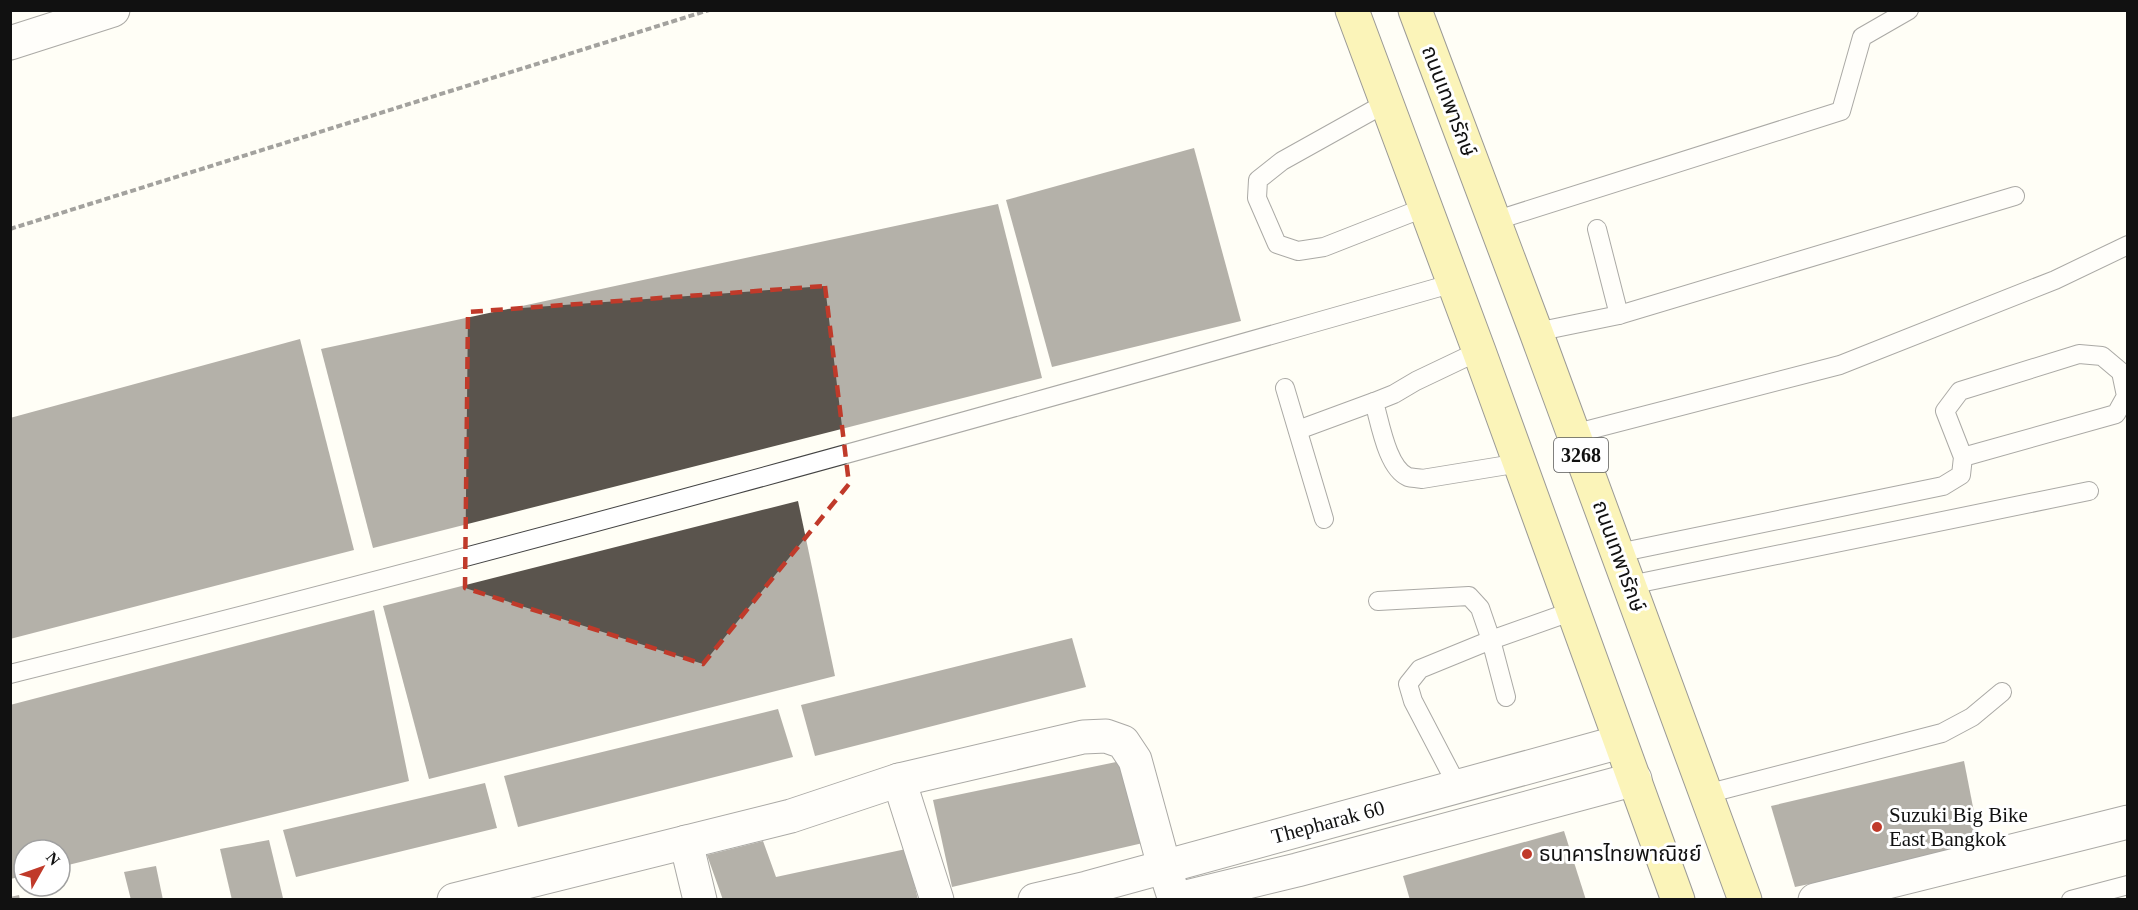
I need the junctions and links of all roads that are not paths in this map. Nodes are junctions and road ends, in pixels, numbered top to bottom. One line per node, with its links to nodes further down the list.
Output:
1 (113, 10): 5 (street)
2 (1352, 10): 6 (main road, 3268)
3 (1415, 10): 9 (main road, ถนนเทพารักษ์ / 3268)
4 (1909, 10): 9 (lane)
5 (10, 43)
6 (1386, 103): 8 (main road, 3268); 8 (lane)
7 (2015, 196): 13 (lane)
8 (1426, 207): 12 (main road, 3268)
9 (1494, 220): 14 (main road, ถนนเทพารักษ์ / 3268)
10 (1597, 229): 13 (lane)
11 (2127, 245): 19 (lane)
12 (1454, 283): 15 (main road, 3268); 29 (lane)
13 (1619, 315): 14 (lane)
14 (1536, 332): 19 (main road, ถนนเทพารักษ์ / 3268)
15 (1479, 351): 17 (lane); 21 (main road, 3268)
16 (1285, 388): 18 (lane)
17 (1374, 402): 18 (lane); 21 (lane)
18 (1298, 430): 23 (lane)
19 (1573, 434): 24 (main road, ถนนเทพารักษ์ / 3268)
20 (1964, 457): 20 (lane); 24 (lane)
21 (1520, 463): 27 (main road, 3268)
22 (2089, 491): 25 (lane)
23 (1324, 519)
24 (1618, 553): 25 (main road, ถนนเทพารักษ์ / 3268)
25 (1630, 585): 36 (main road, ถนนเทพารักษ์ / 3268)
26 (1378, 601): 28 (lane)
27 (1573, 611): 28 (lane); 32 (main road, 3268)
28 (1491, 640): 31 (lane); 35 (lane)
29 (10, 674)
30 (2002, 692): 36 (lane)
31 (1506, 697)
32 (1620, 742): 33 (main road, 3268); 35 (street, Thepharak 60)
33 (1635, 779): 41 (street, Thepharak 60); 48 (main road, 3268)
34 (899, 780): 39 (street); 40 (street); 46 (street)
35 (1458, 787): 38 (street, Thepharak 60)
36 (1706, 794): 49 (main road, ถนนเทพารักษ์ / 3268)
37 (2127, 822): 50 (street)
38 (1288, 833): 40 (street, Thepharak 60); 41 (street)
39 (686, 842): 43 (street); 45 (street)
40 (1164, 866): 44 (street); 47 (street, Thepharak 60)
41 (1297, 870): 44 (street, Thepharak 60)
42 (2127, 885): 51 (lane)
43 (463, 898)
44 (1175, 899)
45 (700, 900)
46 (937, 900)
47 (1035, 900)
48 (1678, 900)
49 (1745, 900)
50 (1815, 900)
51 (2071, 900)

